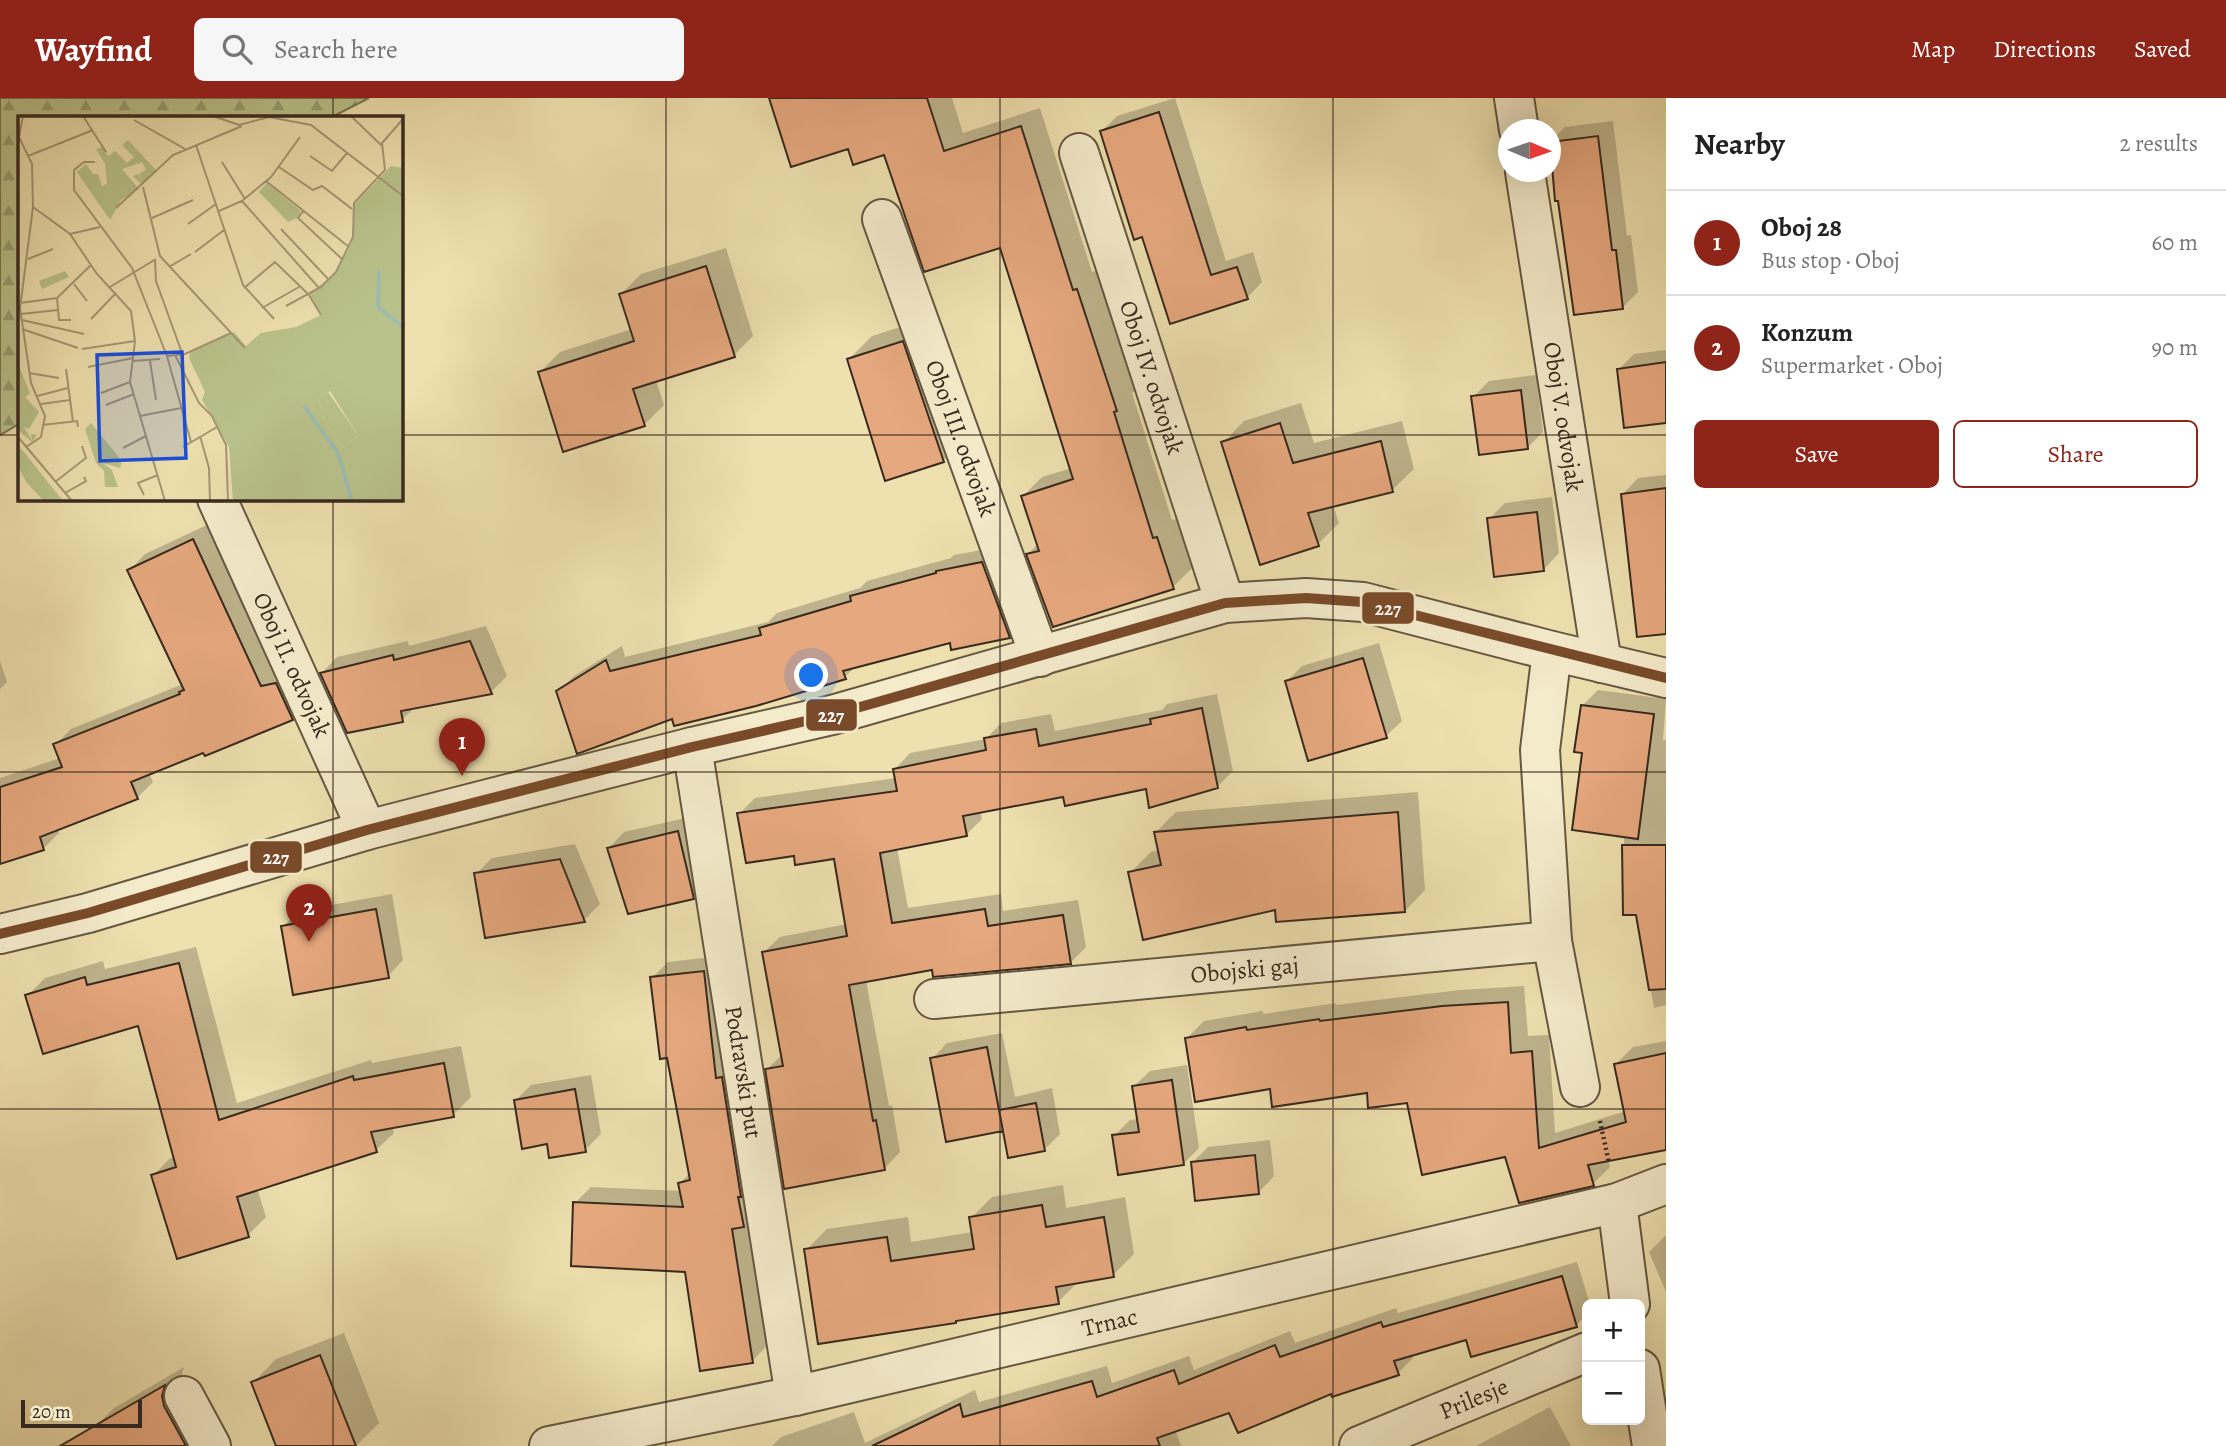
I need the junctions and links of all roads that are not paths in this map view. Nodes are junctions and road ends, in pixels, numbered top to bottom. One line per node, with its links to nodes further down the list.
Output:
1 (1514, 98): 2 (street)
2 (1517, 119)
3 (1079, 153): 7 (street, Oboj IV. odvojak)
4 (1527, 182): 10 (street, Oboj V. odvojak)
5 (882, 219): 9 (street, Oboj III. odvojak)
6 (217, 500): 13 (street, Oboj II. odvojak)
7 (1225, 603): 8 (street); 9 (street)
8 (1552, 651): 10 (street); 15 (street)
9 (1040, 657): 12 (street)
10 (1602, 663): 11 (street)
11 (1666, 678)
12 (692, 747): 13 (street); 23 (street, Podravski put)
13 (367, 830): 14 (street)
14 (0, 934)
15 (1552, 941): 16 (street, Obojski gaj); 17 (street)
16 (934, 999)
17 (1580, 1087)
18 (1666, 1184): 19 (street, Trnac)
19 (1617, 1203): 20 (street); 23 (street, Trnac)
20 (1629, 1299)
21 (1582, 1354): 27 (street, Prilesje)
22 (184, 1396): 25 (street)
23 (795, 1396): 26 (street, Trnac)
24 (1645, 1401): 28 (street)
25 (211, 1446)
26 (549, 1446)
27 (1359, 1446)
28 (1652, 1446): 29 (street)
29 (1666, 1446)

